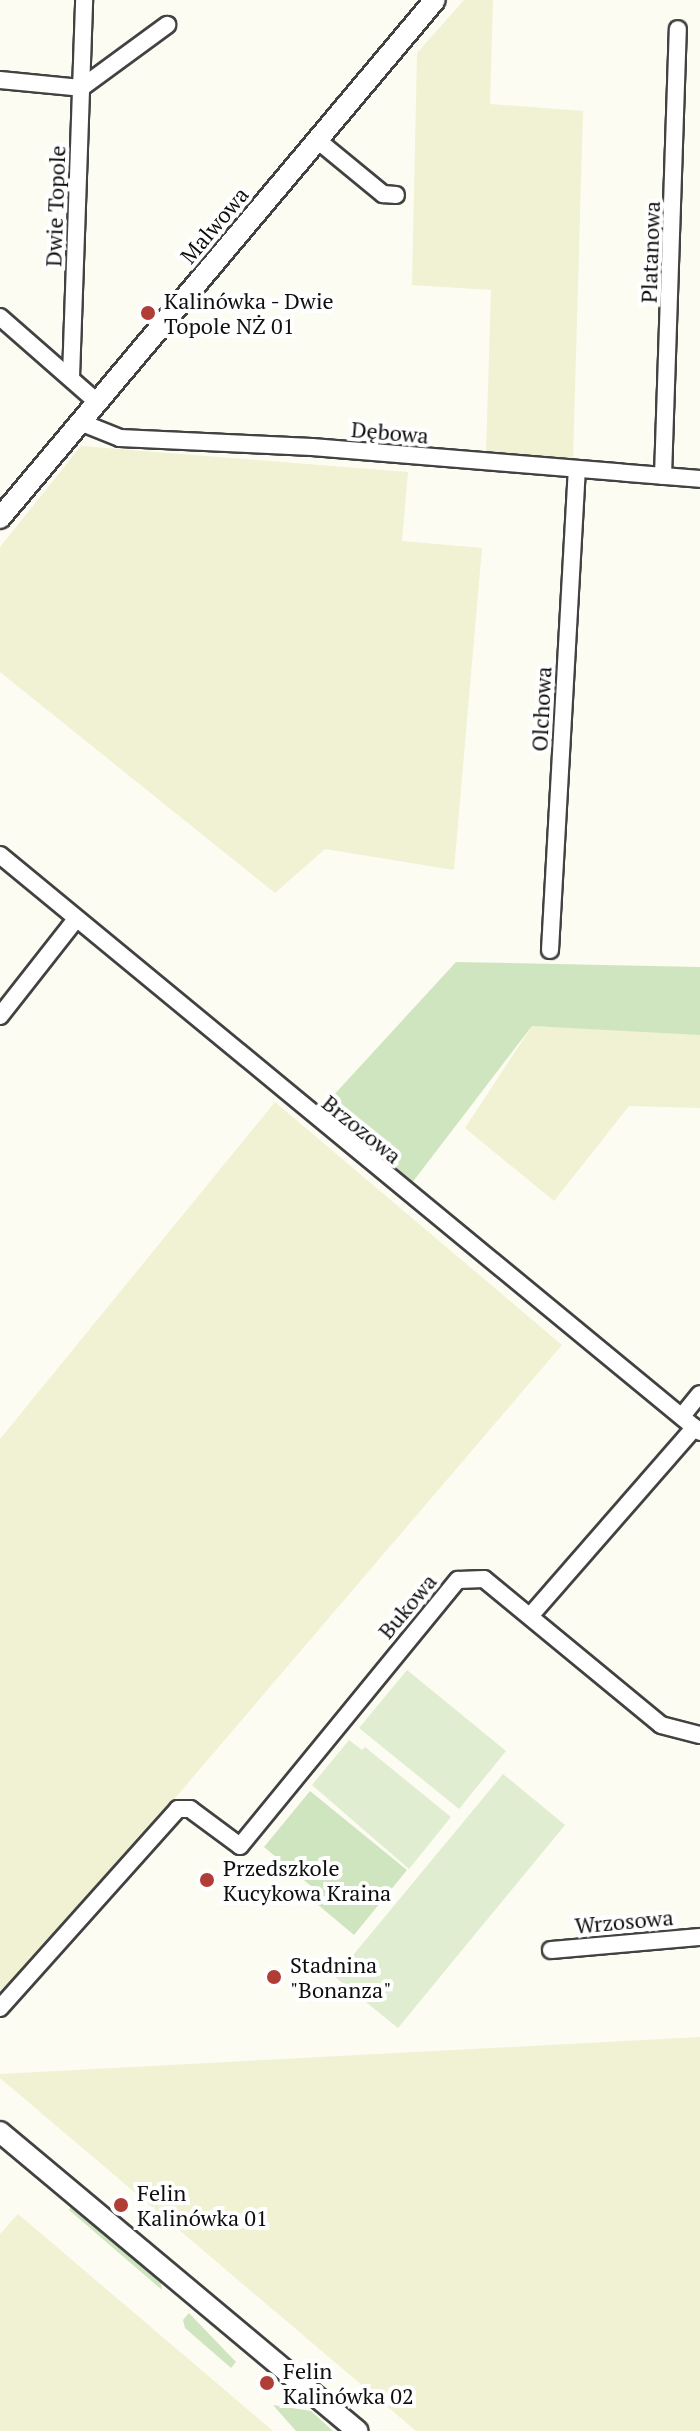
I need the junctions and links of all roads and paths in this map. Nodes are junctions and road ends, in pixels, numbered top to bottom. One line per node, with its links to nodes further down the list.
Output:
1 (84, 0): 6 (street, Dwie Topole)
2 (435, 0): 7 (street, Malwowa)
3 (167, 25): 6 (street)
4 (678, 29): 14 (street, Platanowa)
5 (0, 80): 6 (street)
6 (81, 88): 10 (street, Dwie Topole)
7 (316, 139): 8 (street); 11 (street, Malwowa)
8 (396, 195)
9 (0, 317): 10 (street)
10 (71, 377): 11 (street)
11 (97, 402): 12 (street, Malwowa)
12 (80, 422): 13 (street, Dębowa); 16 (street, Malwowa)
13 (577, 471): 14 (street, Dębowa); 19 (street, Olchowa)
14 (663, 476): 15 (street, Dębowa)
15 (700, 479)
16 (0, 518)
17 (0, 855): 18 (street, Brzozowa)
18 (76, 919): 20 (street); 22 (street, Brzozowa)
19 (550, 950)
20 (0, 1016)
21 (700, 1394): 22 (street)
22 (682, 1416): 23 (street, Brzozowa)
23 (698, 1430): 24 (street)
24 (531, 1615): 25 (street, Bukowa); 28 (street, Bukowa)
25 (700, 1735)
26 (700, 1937): 27 (street, Wrzosowa)
27 (551, 1950)
28 (0, 2008)
29 (0, 2132): 30 (street)
30 (355, 2429)

